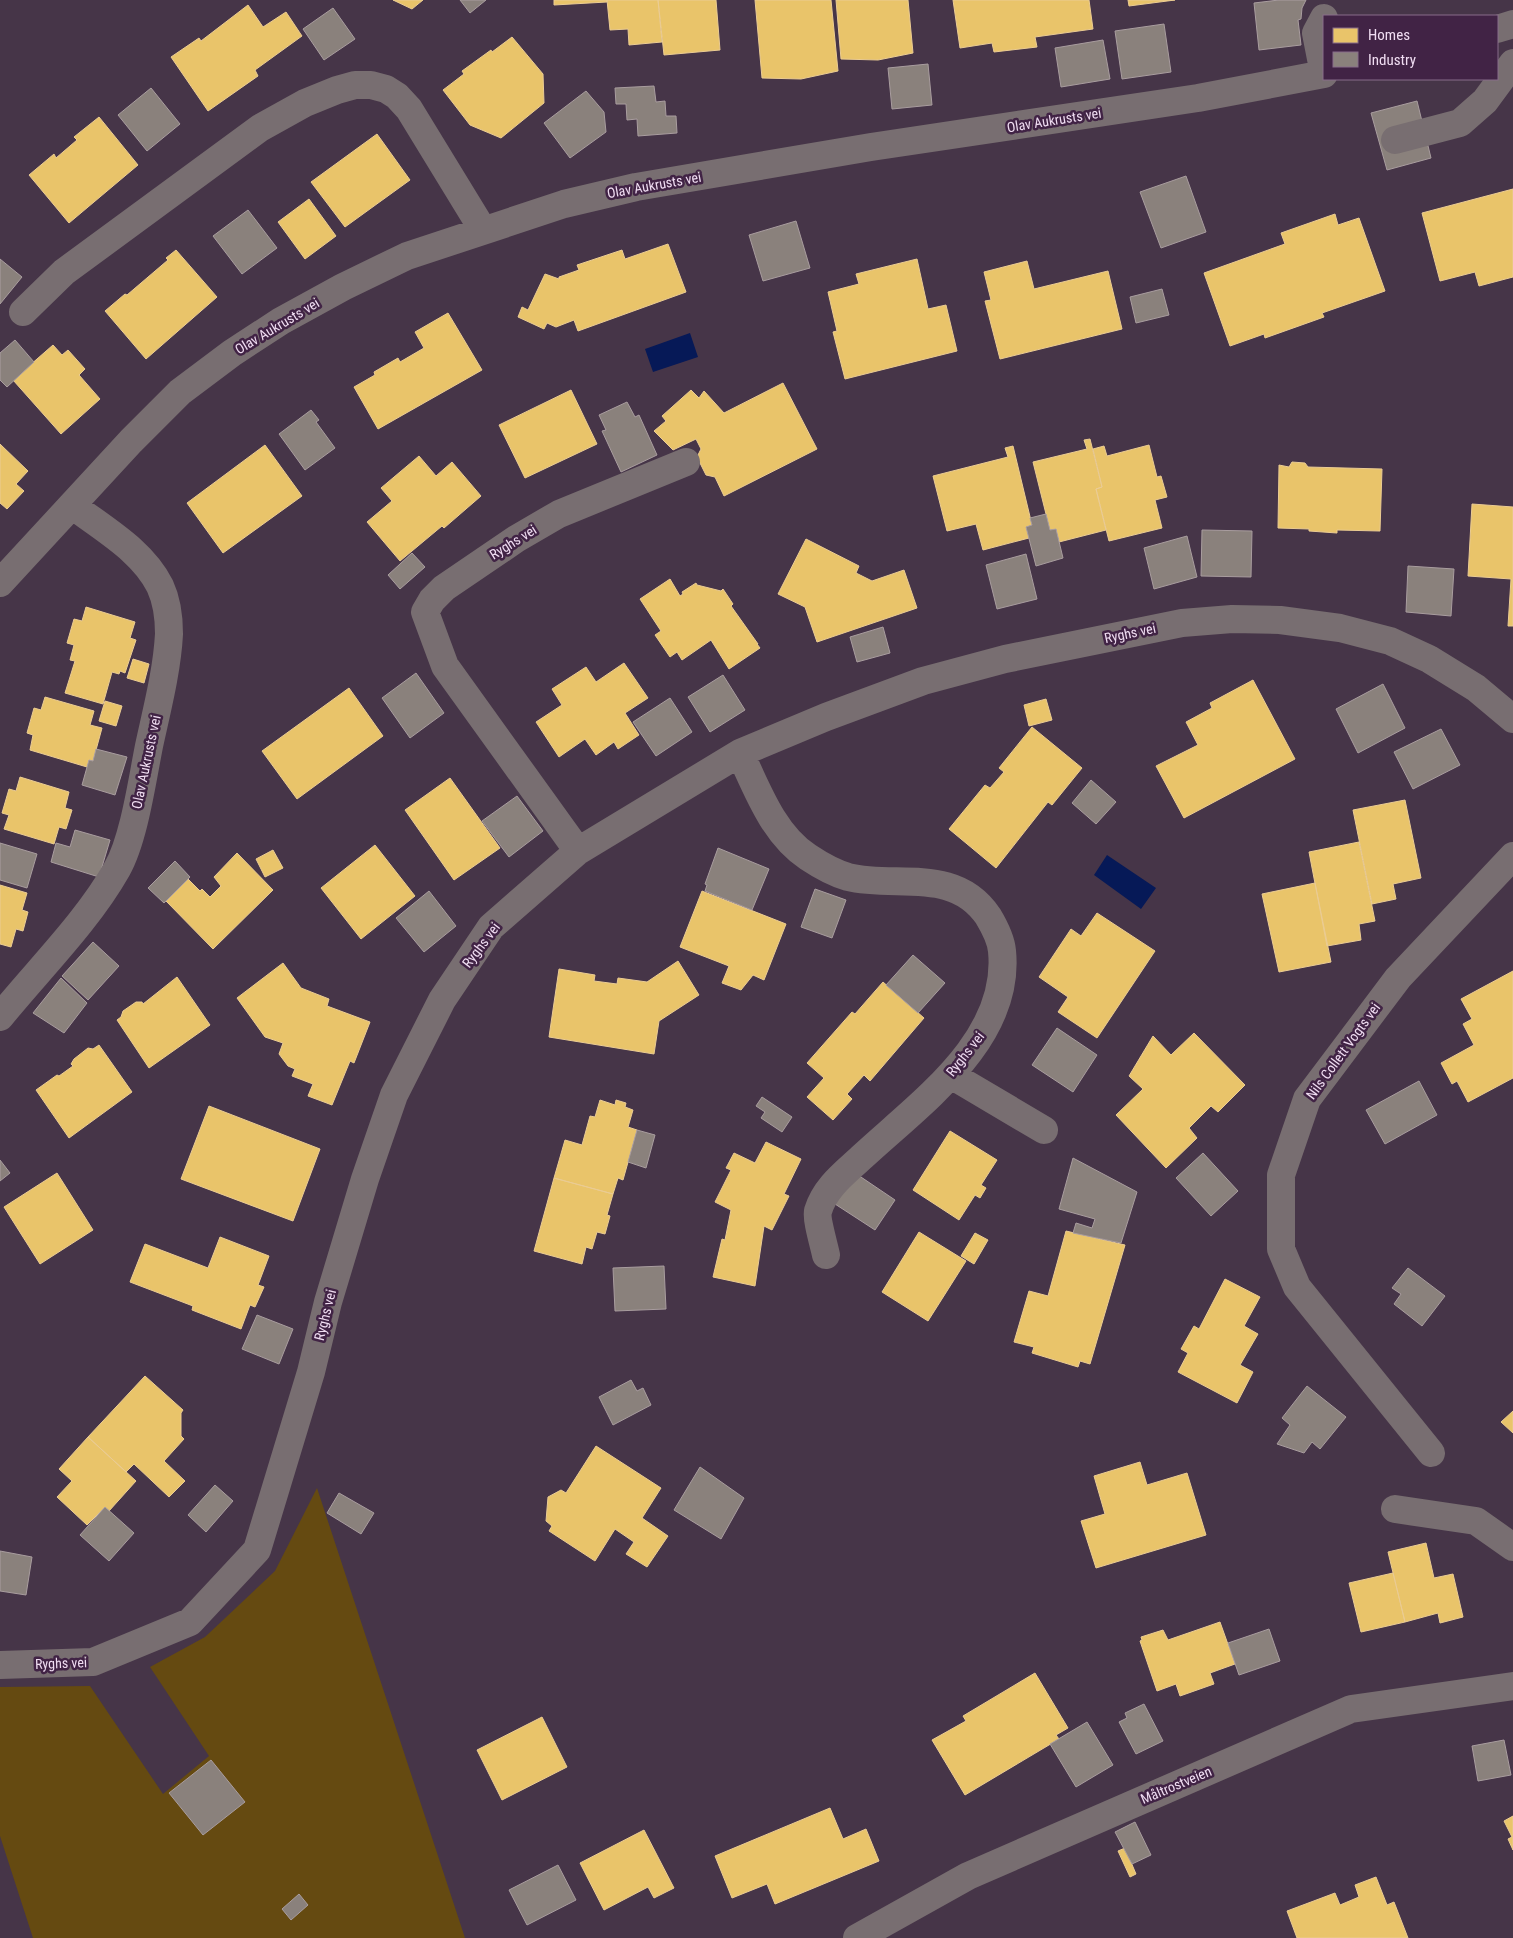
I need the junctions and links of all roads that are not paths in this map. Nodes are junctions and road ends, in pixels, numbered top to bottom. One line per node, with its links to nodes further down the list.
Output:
1 (1334, 0): 2 (street)
2 (1326, 15)
3 (1323, 21): 7 (street)
4 (1513, 24): 5 (street)
5 (1498, 29)
6 (1513, 63): 9 (street)
7 (1323, 69)
8 (1323, 74): 10 (street, Olav Aukrusts vei)
9 (1395, 140)
10 (483, 230): 11 (street); 13 (street, Olav Aukrusts vei)
11 (22, 312)
12 (686, 462): 17 (street, Ryghs vei)
13 (72, 505): 14 (street, Olav Aukrusts vei); 19 (street, Olav Aukrusts vei)
14 (0, 583)
15 (1513, 719): 16 (street, Ryghs vei)
16 (740, 753): 17 (street, Ryghs vei); 20 (street, Ryghs vei)
17 (578, 851): 26 (street, Ryghs vei)
18 (1513, 856): 23 (street, Nils Collett Vogts vei)
19 (0, 1017)
20 (950, 1075): 21 (street); 22 (street, Ryghs vei)
21 (1044, 1130)
22 (826, 1255)
23 (1431, 1453)
24 (1396, 1509): 25 (street)
25 (1513, 1547)
26 (0, 1665)
27 (1513, 1686): 28 (street, Måltrostveien)
28 (857, 1938)

